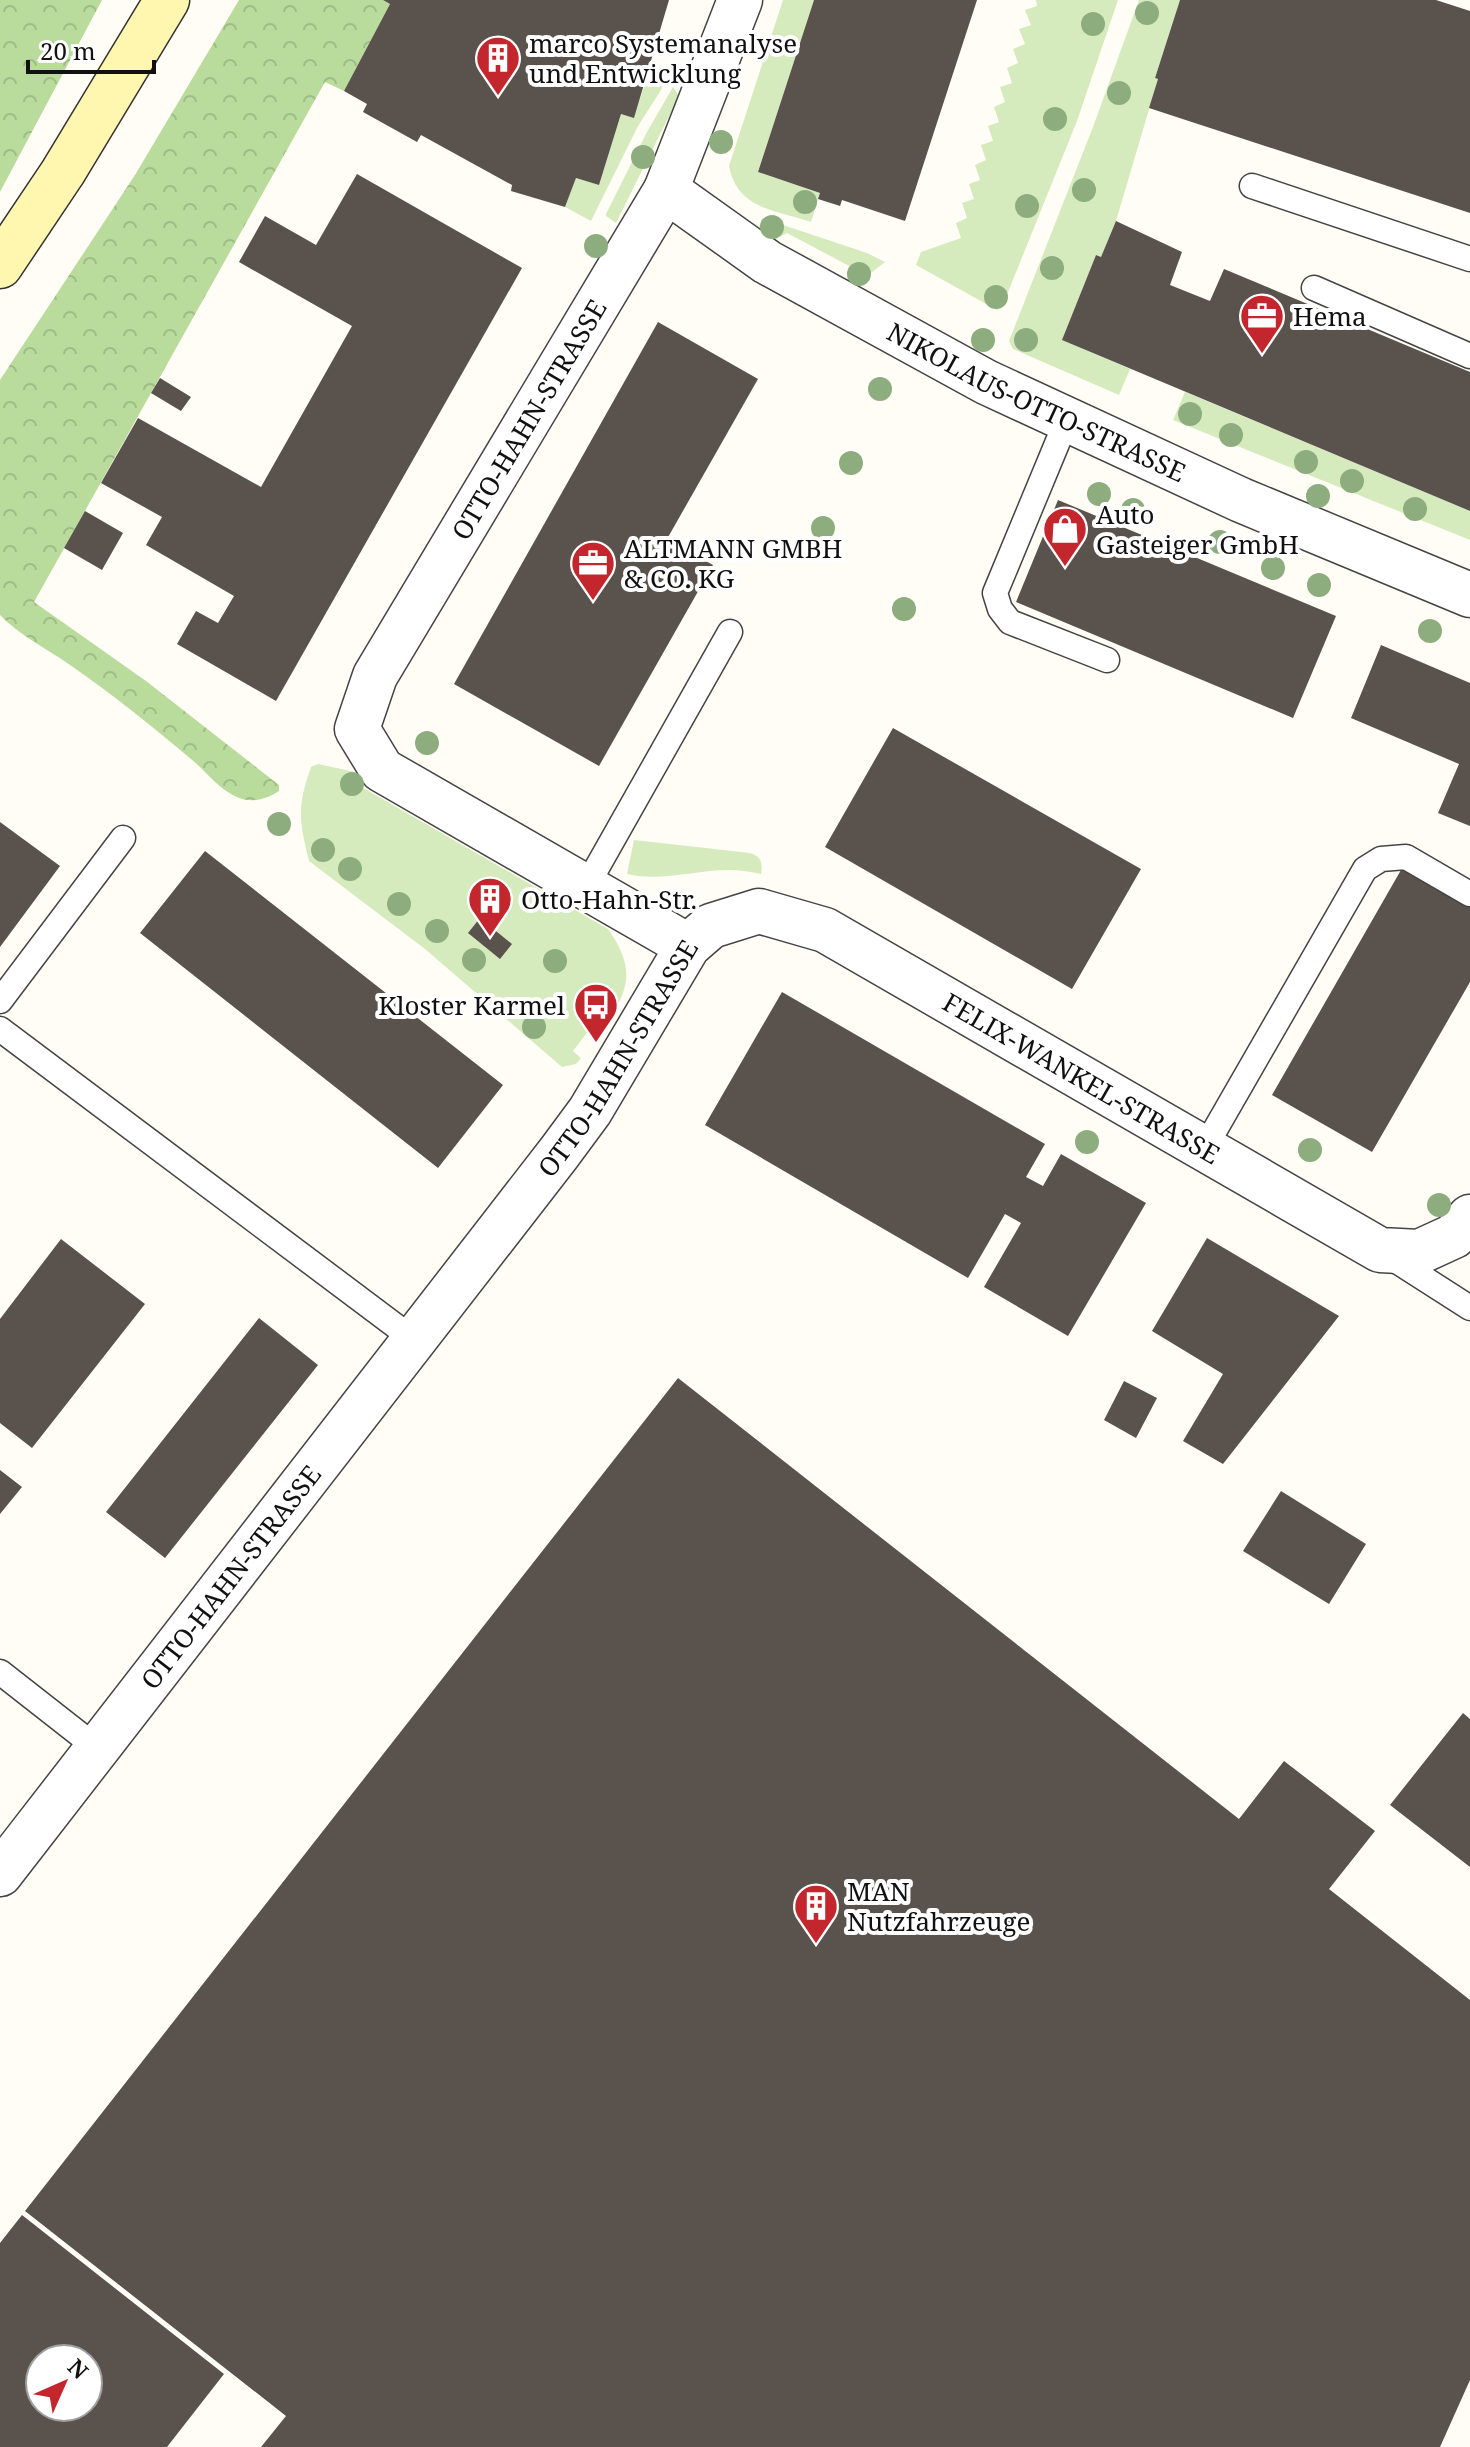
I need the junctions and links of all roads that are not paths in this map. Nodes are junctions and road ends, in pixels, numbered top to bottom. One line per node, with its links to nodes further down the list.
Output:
1 (167, 0): 6 (main road)
2 (740, 0): 4 (street, OTTO-HAHN-STRASSE)
3 (1252, 186): 5 (lane)
4 (666, 190): 9 (street, NIKOLAUS-OTTO-STRASSE); 14 (street, OTTO-HAHN-STRASSE)
5 (1470, 259)
6 (0, 266)
7 (1314, 288): 8 (lane)
8 (1470, 356)
9 (1066, 422): 10 (street, NIKOLAUS-OTTO-STRASSE); 12 (lane)
10 (1470, 595)
11 (730, 632): 14 (lane)
12 (1107, 660)
13 (123, 838): 17 (lane)
14 (586, 887): 16 (street, OTTO-HAHN-STRASSE)
15 (1470, 894): 19 (lane)
16 (688, 946): 19 (street, FELIX-WANKEL-STRASSE); 23 (street, OTTO-HAHN-STRASSE)
17 (0, 1001)
18 (0, 1029): 23 (lane)
19 (1204, 1149): 21 (street, FELIX-WANKEL-STRASSE)
20 (1470, 1217): 21 (street, FELIX-WANKEL-STRASSE)
21 (1380, 1250): 22 (lane)
22 (1470, 1308)
23 (413, 1339): 25 (street, OTTO-HAHN-STRASSE)
24 (0, 1672): 25 (lane)
25 (97, 1748): 26 (street, OTTO-HAHN-STRASSE)
26 (0, 1874)

